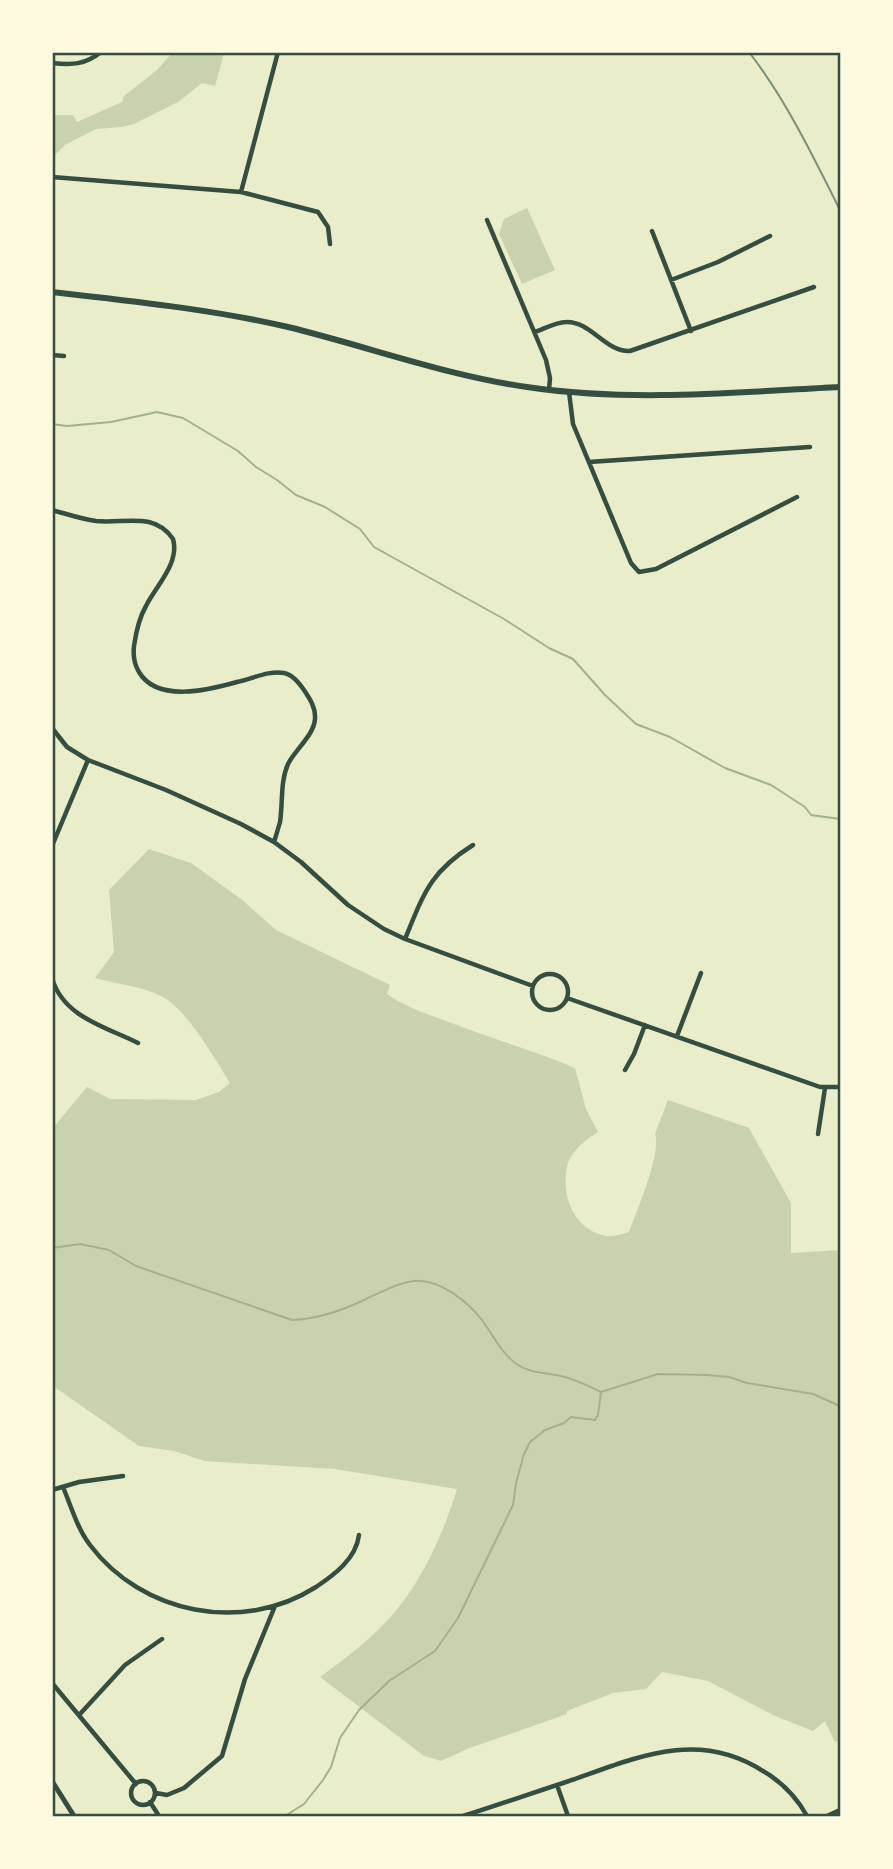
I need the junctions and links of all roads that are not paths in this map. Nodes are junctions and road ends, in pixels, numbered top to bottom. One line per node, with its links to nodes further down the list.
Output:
1 (101, 52): 3 (street)
2 (278, 52): 5 (street)
3 (52, 63)
4 (52, 177): 5 (street)
5 (241, 192): 9 (street)
6 (487, 220): 14 (street)
7 (652, 231): 10 (street)
8 (770, 236): 10 (street)
9 (330, 244)
10 (671, 280): 13 (street)
11 (814, 287): 13 (street)
12 (52, 292): 18 (main road)
13 (691, 331): 14 (street)
14 (535, 332): 18 (street)
15 (52, 355): 16 (street)
16 (64, 356)
17 (841, 387): 19 (main road)
18 (549, 390): 19 (main road)
19 (569, 392): 21 (street)
20 (810, 447): 21 (street)
21 (589, 461): 22 (street)
22 (797, 497)
23 (52, 510): 26 (street)
24 (52, 728): 25 (street)
25 (88, 760): 26 (street); 28 (street)
26 (274, 842): 29 (street)
27 (473, 845): 29 (street)
28 (52, 846)
29 (405, 939): 32 (street)
30 (701, 973): 35 (street)
31 (52, 978): 36 (street)
32 (533, 986): 33 (street); 33 (street)
33 (567, 998): 34 (street)
34 (645, 1026): 35 (street); 37 (street)
35 (677, 1036): 39 (street)
36 (138, 1043)
37 (625, 1070)
38 (841, 1087): 39 (street)
39 (825, 1088): 40 (street)
40 (818, 1134)
41 (123, 1476): 42 (street)
42 (62, 1487): 43 (street); 45 (street)
43 (52, 1490)
44 (359, 1535): 45 (street)
45 (275, 1606): 52 (street)
46 (162, 1639): 48 (street)
47 (52, 1683): 48 (street)
48 (80, 1714): 50 (street)
49 (52, 1781): 55 (street)
50 (136, 1784): 52 (street); 53 (street)
51 (557, 1785): 57 (street); 58 (street); 59 (street)
52 (156, 1793): 53 (street)
53 (150, 1802): 56 (street)
54 (841, 1810): 60 (street)
55 (74, 1816)
56 (159, 1816)
57 (463, 1816)
58 (568, 1816)
59 (807, 1816)
60 (827, 1816)

